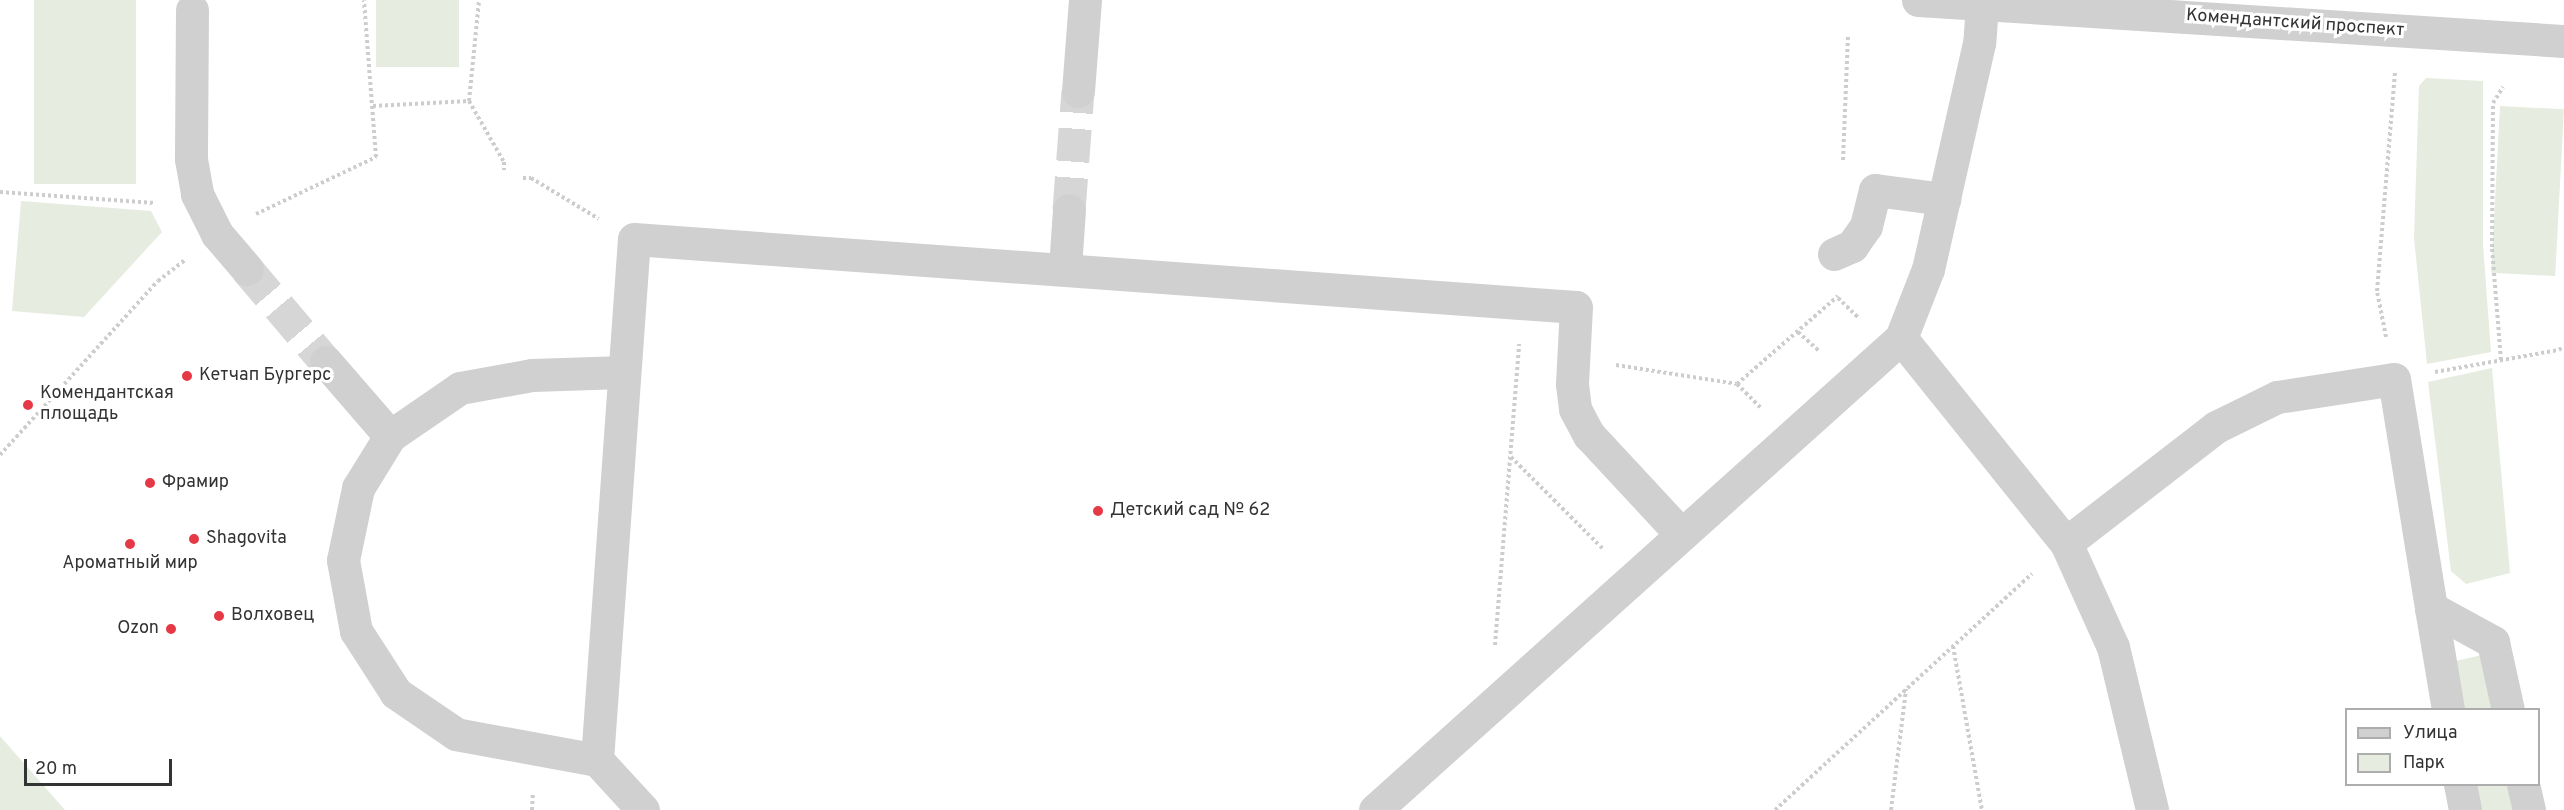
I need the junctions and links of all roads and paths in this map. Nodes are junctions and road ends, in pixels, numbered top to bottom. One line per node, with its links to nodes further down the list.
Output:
1 (479, 0): 11 (path)
2 (1085, 0): 10 (street)
3 (1918, 0): 4 (street, Комендантский проспект)
4 (1983, 4): 6 (street, Комендантский проспект); 18 (street)
5 (192, 10): 17 (street)
6 (2397, 30): 8 (street, Комендантский проспект); 35 (path)
7 (1848, 34): 14 (path)
8 (2564, 40)
9 (2503, 87): 30 (path)
10 (1078, 91)
11 (469, 101): 12 (path); 13 (path)
12 (373, 106)
13 (504, 170)
14 (1843, 170)
15 (524, 178): 20 (path)
16 (0, 192): 17 (path)
17 (197, 194): 23 (street)
18 (1944, 199): 21 (street); 28 (street)
19 (1069, 210): 22 (street)
20 (634, 239): 22 (street); 34 (street)
21 (1843, 250): 24 (path)
22 (1065, 268): 25 (street)
23 (248, 269)
24 (1838, 298): 26 (path); 27 (path)
25 (1522, 302): 39 (path); 40 (street)
26 (1866, 325)
27 (1798, 332): 31 (path); 36 (path)
28 (1901, 338): 40 (street); 41 (street)
29 (2564, 346): 30 (path)
30 (2500, 360): 35 (path)
31 (1829, 361)
32 (326, 362): 38 (street)
33 (1604, 363): 36 (path)
34 (624, 372): 38 (street); 49 (street)
35 (2394, 379): 41 (street); 43 (street)
36 (1737, 384): 37 (path)
37 (1768, 415)
38 (390, 436): 49 (street)
39 (1510, 456): 42 (path); 46 (path)
40 (1682, 534): 42 (street)
41 (2066, 543): 44 (path); 57 (street)
42 (1632, 579): 46 (street)
43 (2431, 608): 47 (street); 48 (street)
44 (1953, 646): 45 (path); 56 (path)
45 (1906, 689): 54 (path); 55 (path)
46 (1490, 706): 53 (street)
47 (2448, 708)
48 (2508, 708)
49 (597, 760): 52 (street)
50 (2460, 786): 58 (street)
51 (2523, 786): 59 (street)
52 (643, 810)
53 (1375, 810)
54 (1775, 810)
55 (1891, 810)
56 (1982, 810)
57 (2152, 810)
58 (2465, 810)
59 (2529, 810)

